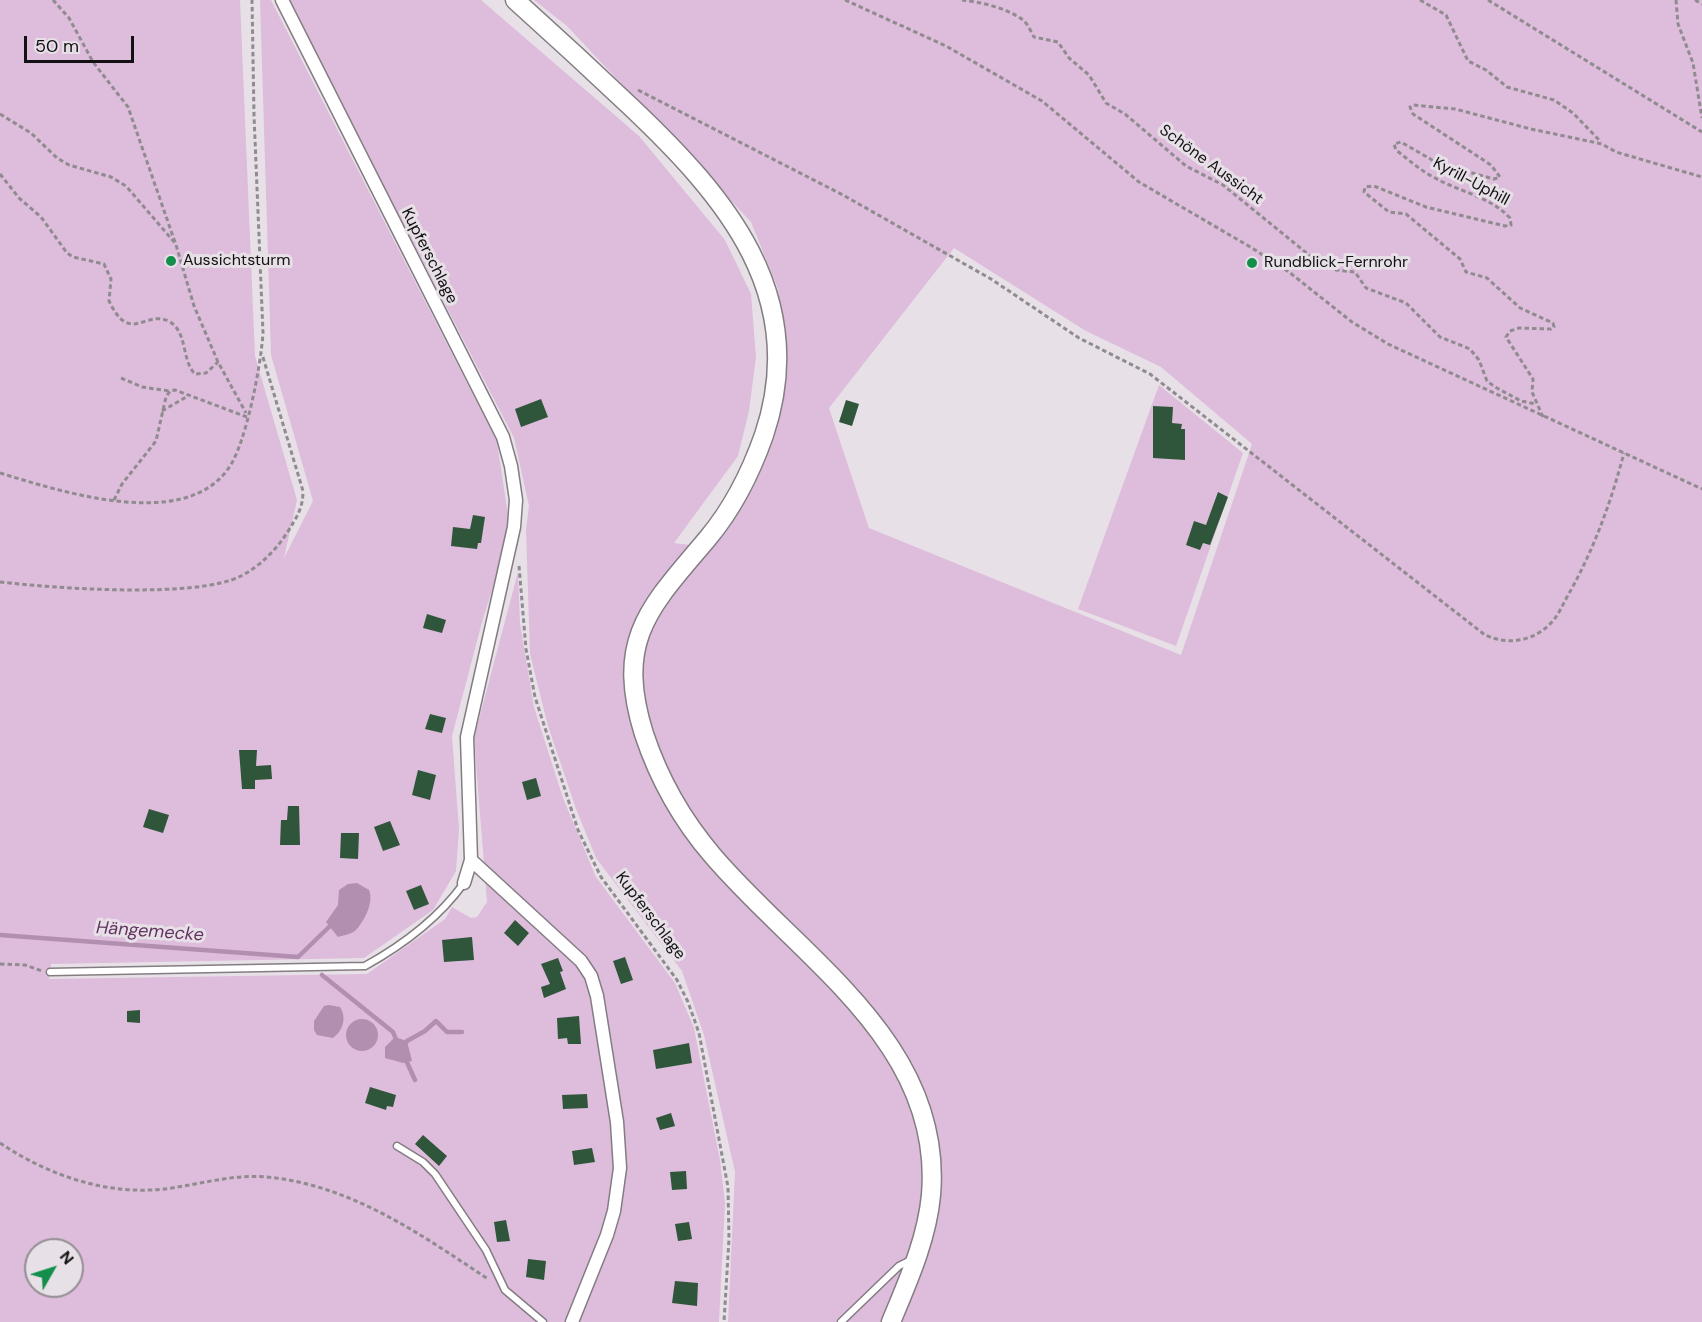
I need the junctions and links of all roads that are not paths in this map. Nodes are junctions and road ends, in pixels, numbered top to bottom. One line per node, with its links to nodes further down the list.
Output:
1 (282, 0): 3 (street, Kupferschlage)
2 (515, 0): 7 (main road)
3 (471, 860): 4 (street, Kupferschlage); 9 (street)
4 (464, 883): 5 (lane)
5 (50, 972)
6 (396, 1146): 8 (lane)
7 (917, 1257): 10 (lane); 11 (main road)
8 (543, 1322)
9 (572, 1322)
10 (841, 1322)
11 (891, 1322)

